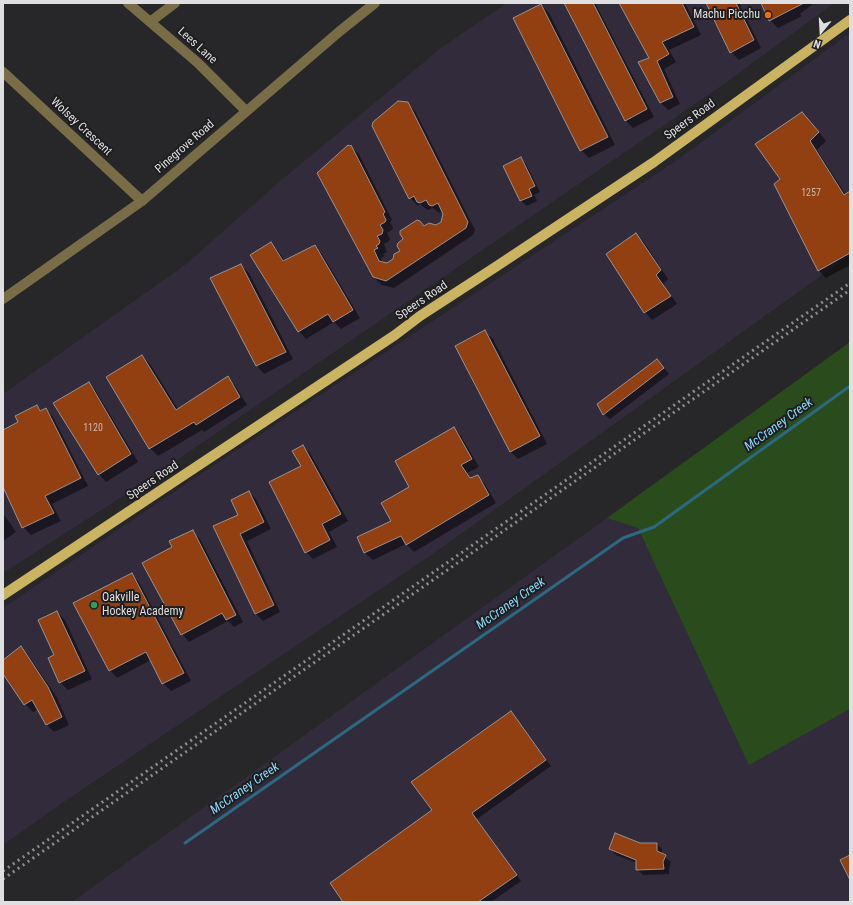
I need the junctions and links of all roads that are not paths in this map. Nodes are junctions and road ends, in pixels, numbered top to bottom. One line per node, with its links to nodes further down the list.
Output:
1 (128, 3): 5 (street, Lees Lane)
2 (175, 3): 5 (street)
3 (374, 3): 7 (street, Pinegrove Road)
4 (850, 20): 10 (main road, Speers Road)
5 (150, 22): 7 (street, Lees Lane)
6 (3, 72): 8 (street, Wolsey Crescent)
7 (246, 111): 8 (street, Pinegrove Road)
8 (142, 201): 9 (street, Pinegrove Road)
9 (3, 299)
10 (3, 595)

